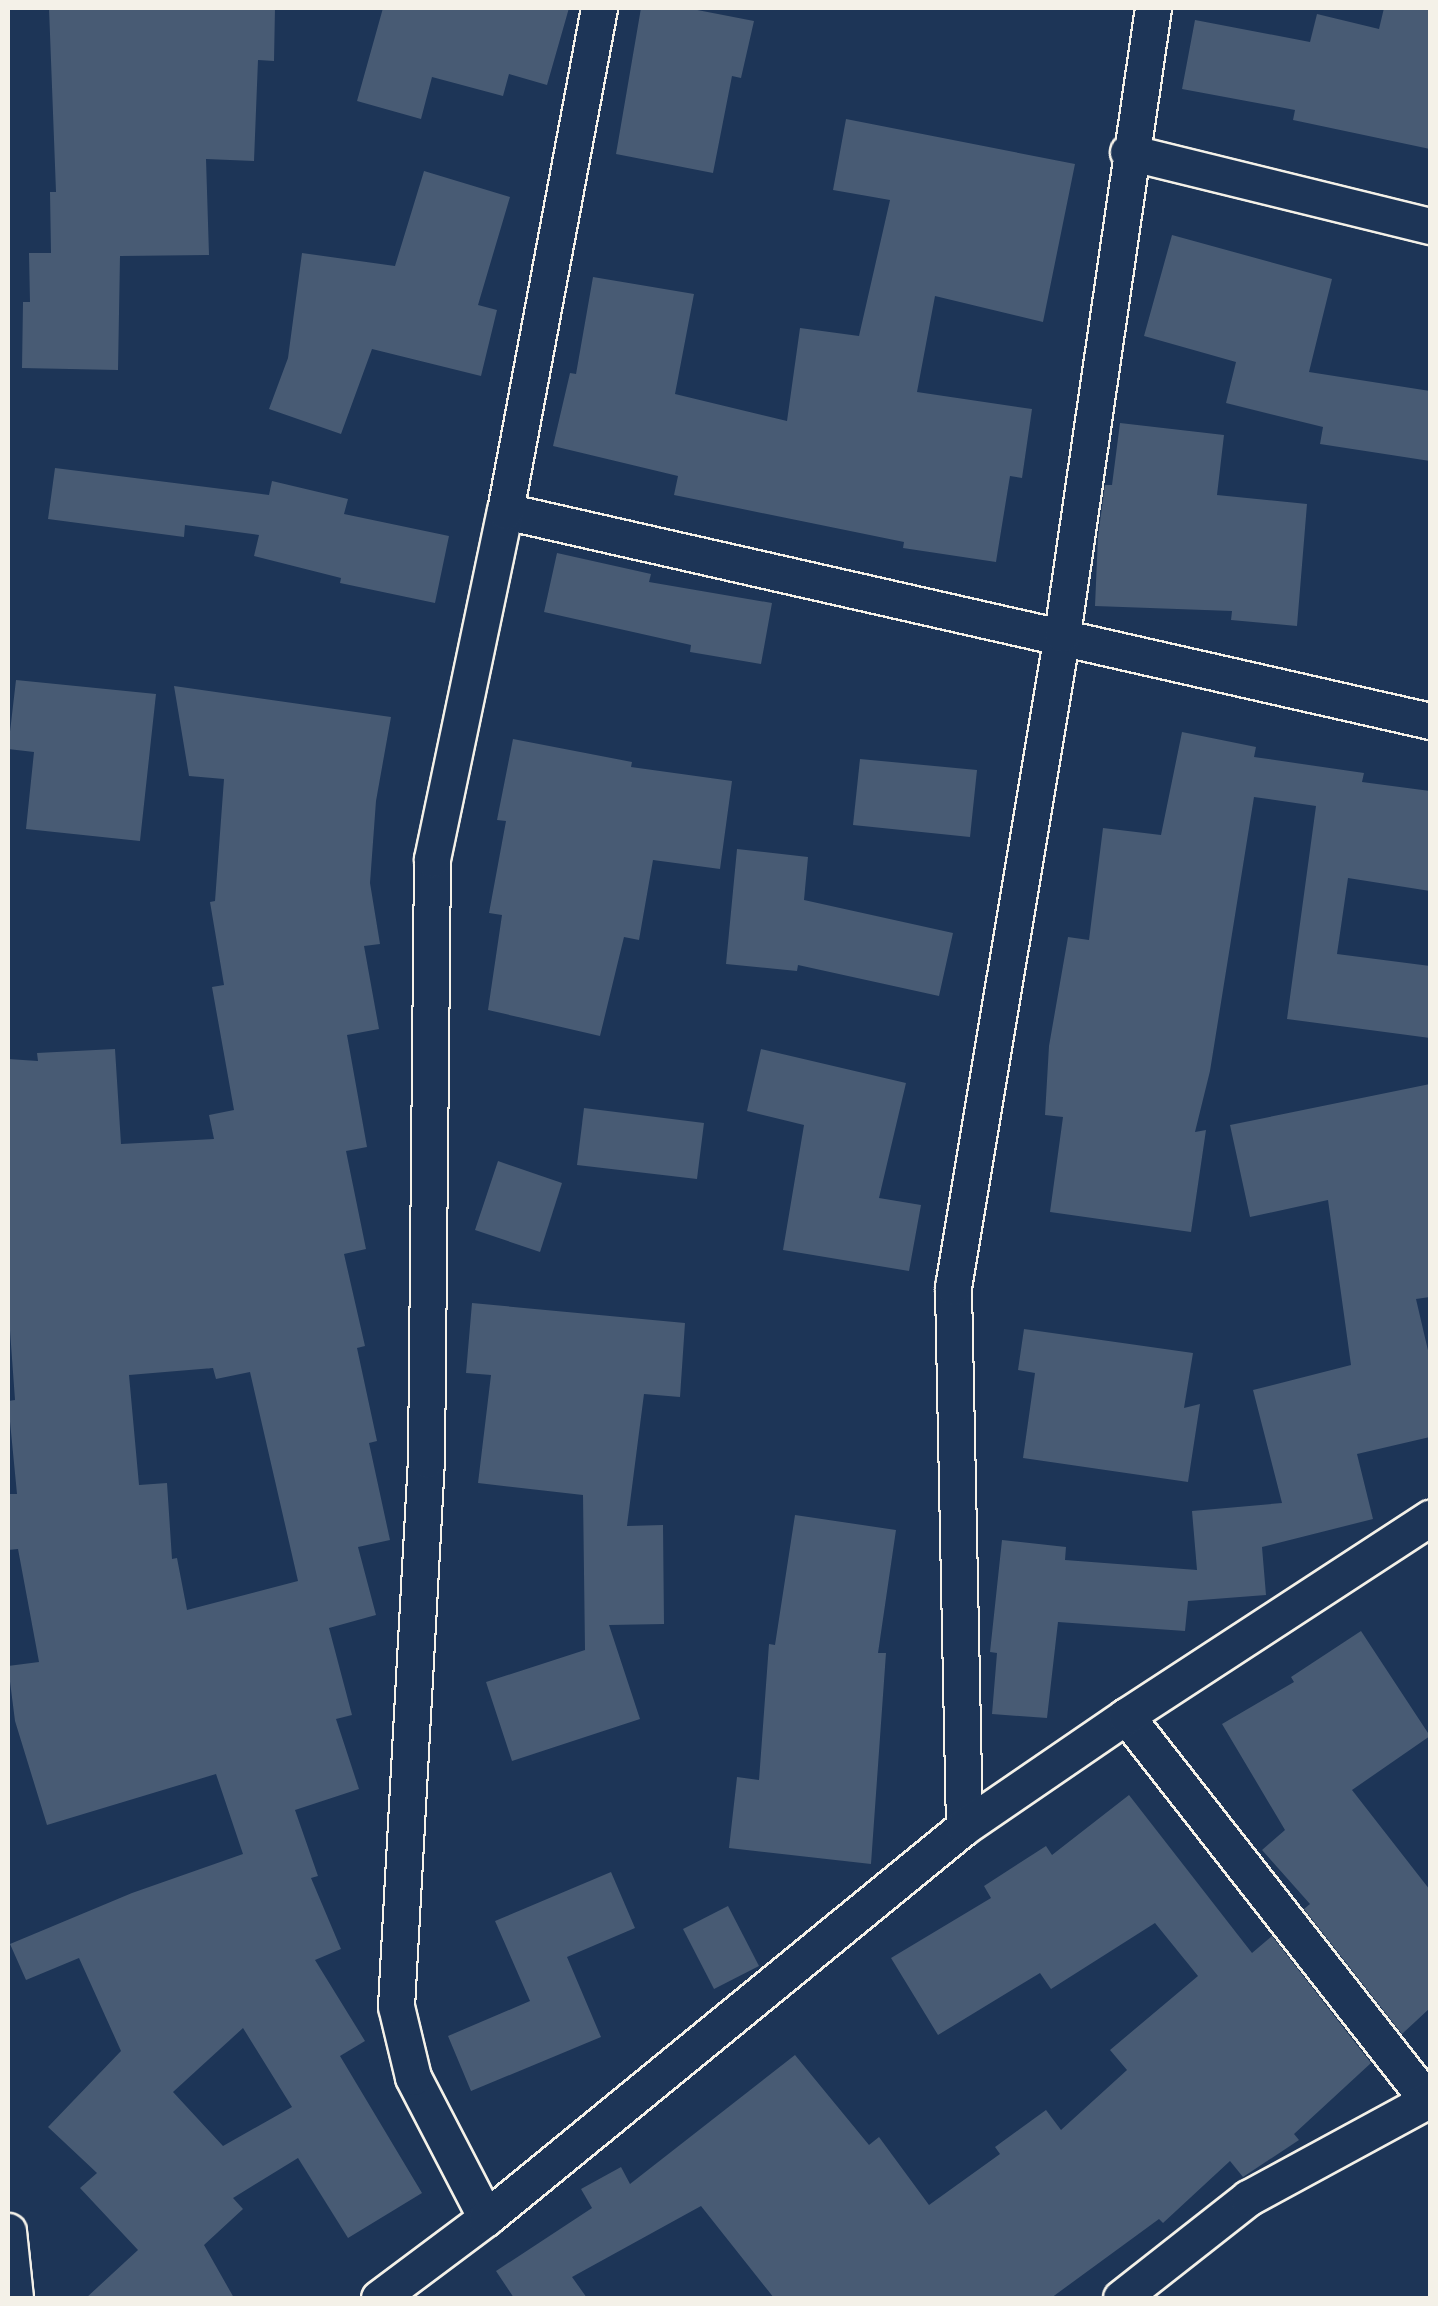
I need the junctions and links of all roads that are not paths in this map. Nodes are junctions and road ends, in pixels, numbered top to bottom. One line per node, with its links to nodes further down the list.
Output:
1 (599, 8): 5 (street)
2 (1152, 8): 3 (street)
3 (1128, 152): 4 (street); 6 (street)
4 (1430, 226)
5 (505, 511): 6 (street); 12 (street)
6 (1062, 634): 7 (street); 10 (street)
7 (1430, 721)
8 (1430, 1518): 9 (street)
9 (1126, 1716): 10 (street); 11 (street)
10 (964, 1827): 12 (street)
11 (1429, 2100): 16 (street)
12 (486, 2218): 15 (street)
13 (8, 2232): 14 (street)
14 (15, 2298)
15 (379, 2298)
16 (1121, 2298)

